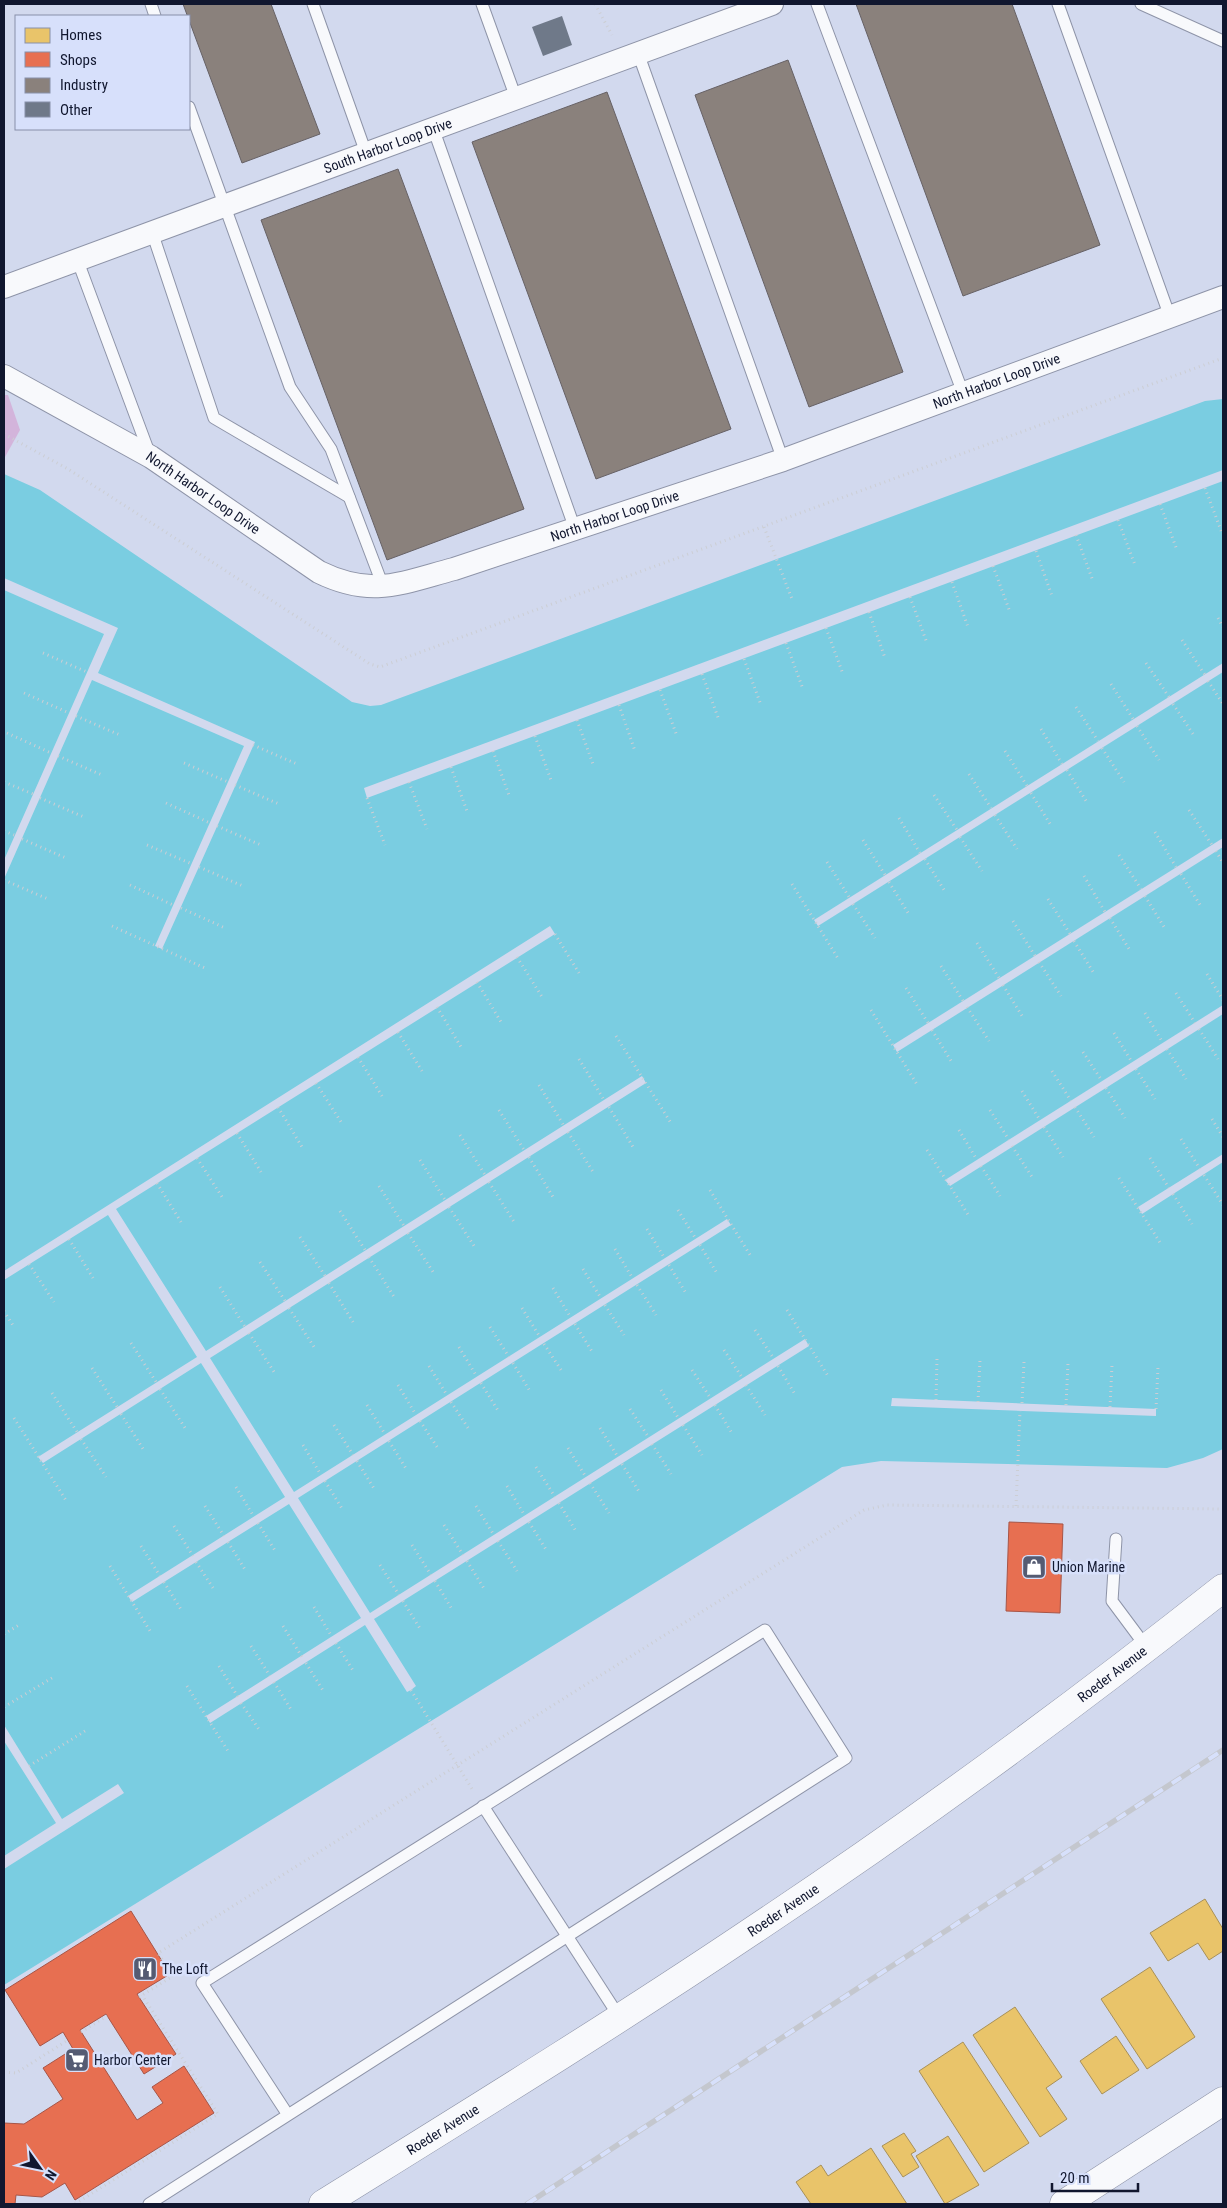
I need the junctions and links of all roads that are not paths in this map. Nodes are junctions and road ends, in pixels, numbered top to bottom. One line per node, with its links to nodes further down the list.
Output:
1 (313, 4): 12 (lane)
2 (482, 4): 9 (lane)
3 (772, 4): 8 (street, South Harbor Loop Drive)
4 (817, 4): 20 (lane)
5 (1058, 4): 18 (lane)
6 (1141, 4): 7 (lane)
7 (1223, 41)
8 (630, 56): 9 (street, South Harbor Loop Drive); 22 (lane)
9 (516, 98): 11 (street, South Harbor Loop Drive)
10 (190, 110): 13 (lane)
11 (433, 128): 12 (street, South Harbor Loop Drive); 24 (lane)
12 (366, 153): 13 (street, South Harbor Loop Drive)
13 (225, 205): 14 (street, South Harbor Loop Drive); 23 (lane)
14 (152, 232): 15 (street, South Harbor Loop Drive); 23 (lane)
15 (78, 260): 16 (street, South Harbor Loop Drive); 21 (lane)
16 (4, 287)
17 (1223, 297): 18 (street, North Harbor Loop Drive)
18 (1170, 317): 20 (street, North Harbor Loop Drive)
19 (4, 376): 21 (street, North Harbor Loop Drive)
20 (963, 393): 22 (street, North Harbor Loop Drive)
21 (151, 457): 25 (street, North Harbor Loop Drive)
22 (784, 460): 24 (street, North Harbor Loop Drive)
23 (349, 497): 25 (lane)
24 (575, 529): 25 (street, North Harbor Loop Drive)
25 (383, 586)
26 (1116, 1539): 28 (lane)
27 (1223, 1588): 28 (street, Roeder Avenue)
28 (1148, 1648): 31 (street, Roeder Avenue)
29 (483, 1806): 30 (lane); 30 (lane); 33 (lane)
30 (567, 1936): 31 (lane); 33 (lane)
31 (620, 2018): 35 (street, Roeder Avenue)
32 (1223, 2101): 36 (street)
33 (288, 2115): 34 (lane)
34 (149, 2204)
35 (323, 2204)
36 (1064, 2204)

